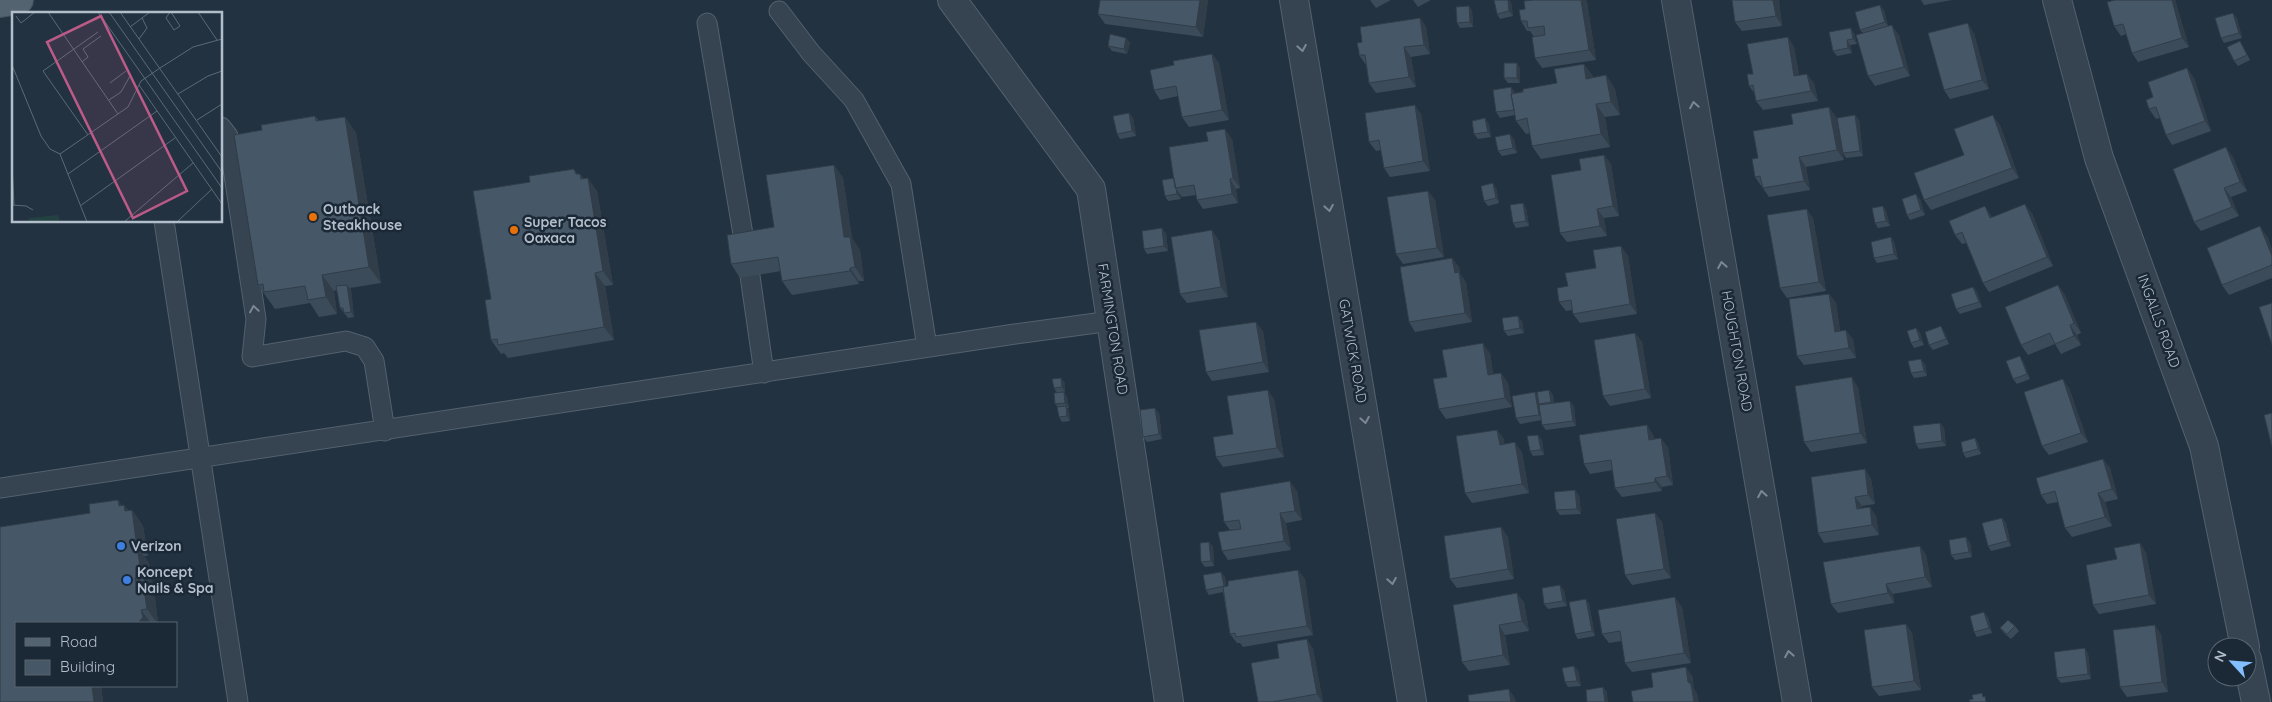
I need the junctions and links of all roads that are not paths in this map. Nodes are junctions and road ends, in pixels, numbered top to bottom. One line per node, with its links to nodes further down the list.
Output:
1 (19, 0): 6 (main road)
2 (952, 0): 13 (street, FARMINGTON ROAD)
3 (1294, 0): 23 (street, GATWICK ROAD, one-way to 23)
4 (1676, 0): 24 (street, HOUGHTON ROAD, one-way to 4)
5 (2057, 0): 19 (street, INGALLS ROAD)
6 (0, 3)
7 (779, 11): 14 (lane)
8 (707, 23): 11 (lane)
9 (222, 128): 16 (lane, one-way to 9)
10 (164, 222): 17 (lane)
11 (745, 246)
12 (750, 276): 15 (lane)
13 (1111, 322): 14 (lane); 22 (street, FARMINGTON ROAD)
14 (927, 347): 15 (lane)
15 (764, 373): 16 (lane)
16 (385, 431): 17 (lane)
17 (200, 459): 18 (lane); 21 (lane)
18 (0, 488)
19 (2242, 637)
20 (2253, 687): 25 (street)
21 (238, 702)
22 (1169, 702)
23 (1412, 702)
24 (1798, 702)
25 (2256, 702)

